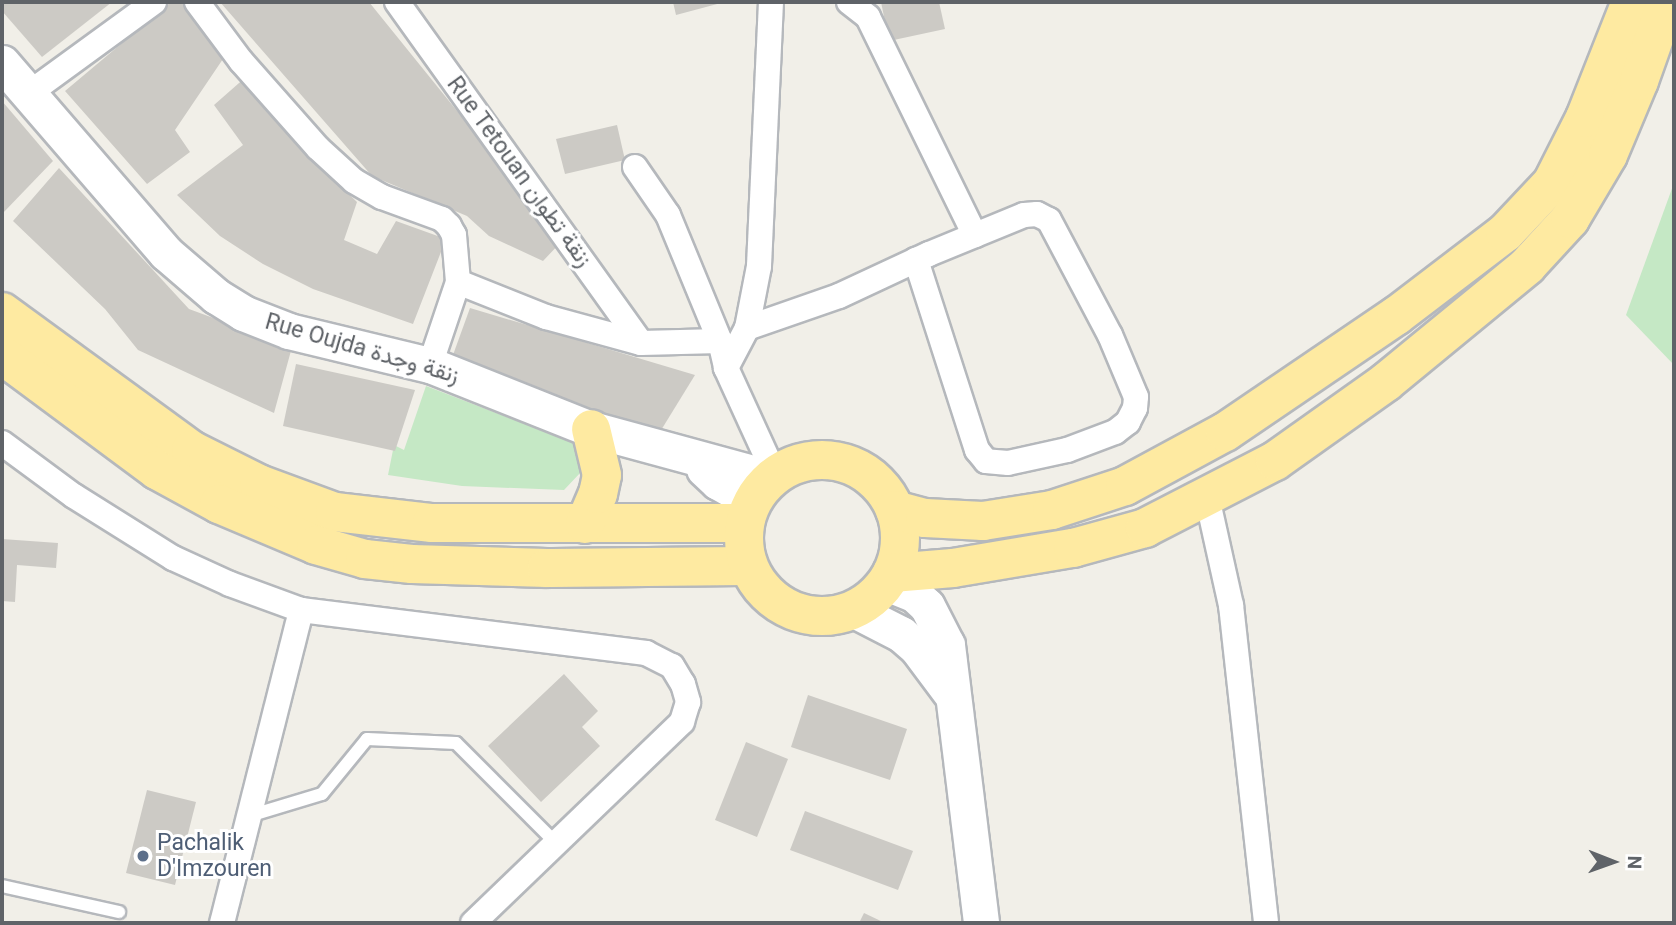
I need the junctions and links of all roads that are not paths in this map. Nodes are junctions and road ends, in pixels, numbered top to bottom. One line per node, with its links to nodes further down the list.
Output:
1 (154, 2): 9 (street)
2 (197, 2): 13 (street)
3 (397, 2): 17 (street, Rue Tetouan زنقة تطوان)
4 (771, 2): 15 (street)
5 (849, 2): 11 (street)
6 (1631, 2): 25 (highway)
7 (1667, 2): 24 (highway)
8 (2, 63): 9 (main road, Rue Oujda زنقة وجدة)
9 (28, 94): 19 (main road, Rue Oujda زنقة وجدة)
10 (635, 167): 16 (street)
11 (975, 235): 12 (street); 12 (street)
12 (916, 260): 15 (street)
13 (458, 282): 17 (street); 19 (street)
14 (2, 312): 26 (highway)
15 (747, 328): 20 (street)
16 (720, 341): 17 (street); 20 (street)
17 (641, 343)
18 (2, 355): 27 (highway)
19 (430, 365): 21 (main road, Rue Oujda زنقة وجدة)
20 (726, 368): 23 (street)
21 (591, 429): 23 (main road, Rue Oujda زنقة وجدة); 26 (highway)
22 (2, 443): 29 (street)
23 (760, 494): 25 (highway); 26 (highway); 27 (highway)
24 (1207, 497): 28 (highway); 39 (street)
25 (895, 510): 28 (highway)
26 (585, 524)
27 (748, 566): 30 (highway)
28 (889, 578): 30 (highway); 31 (main road)
29 (301, 610): 32 (street); 33 (street)
30 (853, 610): 31 (main road)
31 (954, 698): 38 (main road)
32 (249, 816): 33 (lane); 36 (street)
33 (556, 843): 37 (street)
34 (2, 886): 35 (lane)
35 (118, 912)
36 (222, 923)
37 (473, 923)
38 (981, 923)
39 (1266, 923)

